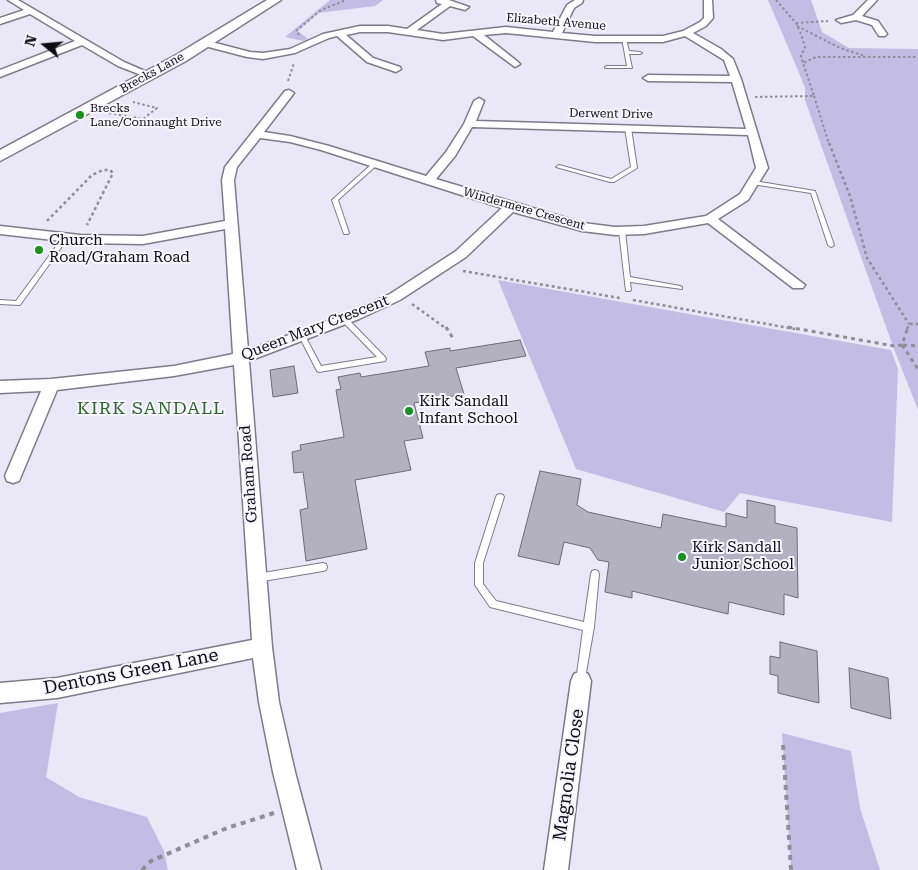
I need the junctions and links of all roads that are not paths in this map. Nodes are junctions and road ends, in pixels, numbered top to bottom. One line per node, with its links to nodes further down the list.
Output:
1 (275, 0): 22 (street, Brecks Lane)
2 (579, 0): 19 (street)
3 (708, 0): 16 (street, Elizabeth Avenue)
4 (873, 0): 11 (street)
5 (440, 1): 7 (street)
6 (17, 2): 9 (street); 10 (street)
7 (450, 3): 8 (street); 15 (street)
8 (465, 7)
9 (31, 11): 13 (street); 21 (street)
10 (0, 12)
11 (856, 17): 12 (street); 18 (street)
12 (841, 20)
13 (0, 21)
14 (339, 33): 15 (street, Elizabeth Avenue); 22 (street, Elizabeth Avenue); 27 (street)
15 (407, 33): 17 (street, Elizabeth Avenue)
16 (686, 33): 20 (street, Elizabeth Avenue); 31 (street, Windermere Crescent)
17 (476, 34): 19 (street, Elizabeth Avenue); 25 (street)
18 (882, 34)
19 (556, 35): 20 (street, Elizabeth Avenue)
20 (624, 40): 23 (lane)
21 (83, 41): 28 (street); 29 (street)
22 (204, 43): 29 (street, Brecks Lane)
23 (627, 52): 24 (lane); 26 (lane)
24 (640, 53)
25 (515, 64)
26 (607, 67)
27 (396, 69)
28 (0, 74)
29 (149, 75): 38 (street, Brecks Lane)
30 (648, 78): 31 (street)
31 (736, 79): 36 (street, Windermere Crescent)
32 (289, 93): 37 (street, Graham Road)
33 (479, 101): 34 (street)
34 (469, 124): 35 (street, Derwent Drive); 41 (street)
35 (628, 128): 36 (street, Derwent Drive); 40 (lane)
36 (752, 132): 42 (street, Windermere Crescent)
37 (257, 134): 39 (street, Windermere Crescent); 45 (street, Graham Road)
38 (0, 156)
39 (375, 164): 41 (street, Windermere Crescent); 48 (lane)
40 (559, 167)
41 (428, 181): 43 (street, Windermere Crescent)
42 (754, 183): 44 (street, Windermere Crescent); 50 (lane)
43 (511, 207): 47 (street, Windermere Crescent); 56 (street, Queen Mary Crescent)
44 (710, 219): 47 (street, Windermere Crescent); 52 (street)
45 (232, 224): 49 (street); 58 (street, Graham Road)
46 (0, 230): 49 (street)
47 (622, 231): 51 (lane)
48 (346, 233)
49 (65, 238): 55 (lane)
50 (831, 244)
51 (627, 279): 53 (lane); 54 (lane)
52 (798, 285)
53 (680, 288)
54 (628, 290)
55 (0, 302)
56 (344, 319): 57 (street, Queen Mary Crescent); 57 (lane)
57 (302, 336): 58 (street, Queen Mary Crescent)
58 (240, 358): 59 (street, Queen Mary Crescent); 65 (street, Graham Road)
59 (52, 385): 60 (street, Queen Mary Crescent); 61 (street)
60 (0, 386)
61 (13, 476)
62 (500, 497): 66 (lane)
63 (322, 567): 65 (lane)
64 (595, 574): 66 (lane)
65 (257, 578): 67 (street, Graham Road)
66 (588, 627): 68 (lane)
67 (262, 647): 69 (street, Dentons Green Lane); 70 (street, Graham Road)
68 (581, 681): 71 (street, Magnolia Close)
69 (0, 693)
70 (309, 870)
71 (556, 870)

